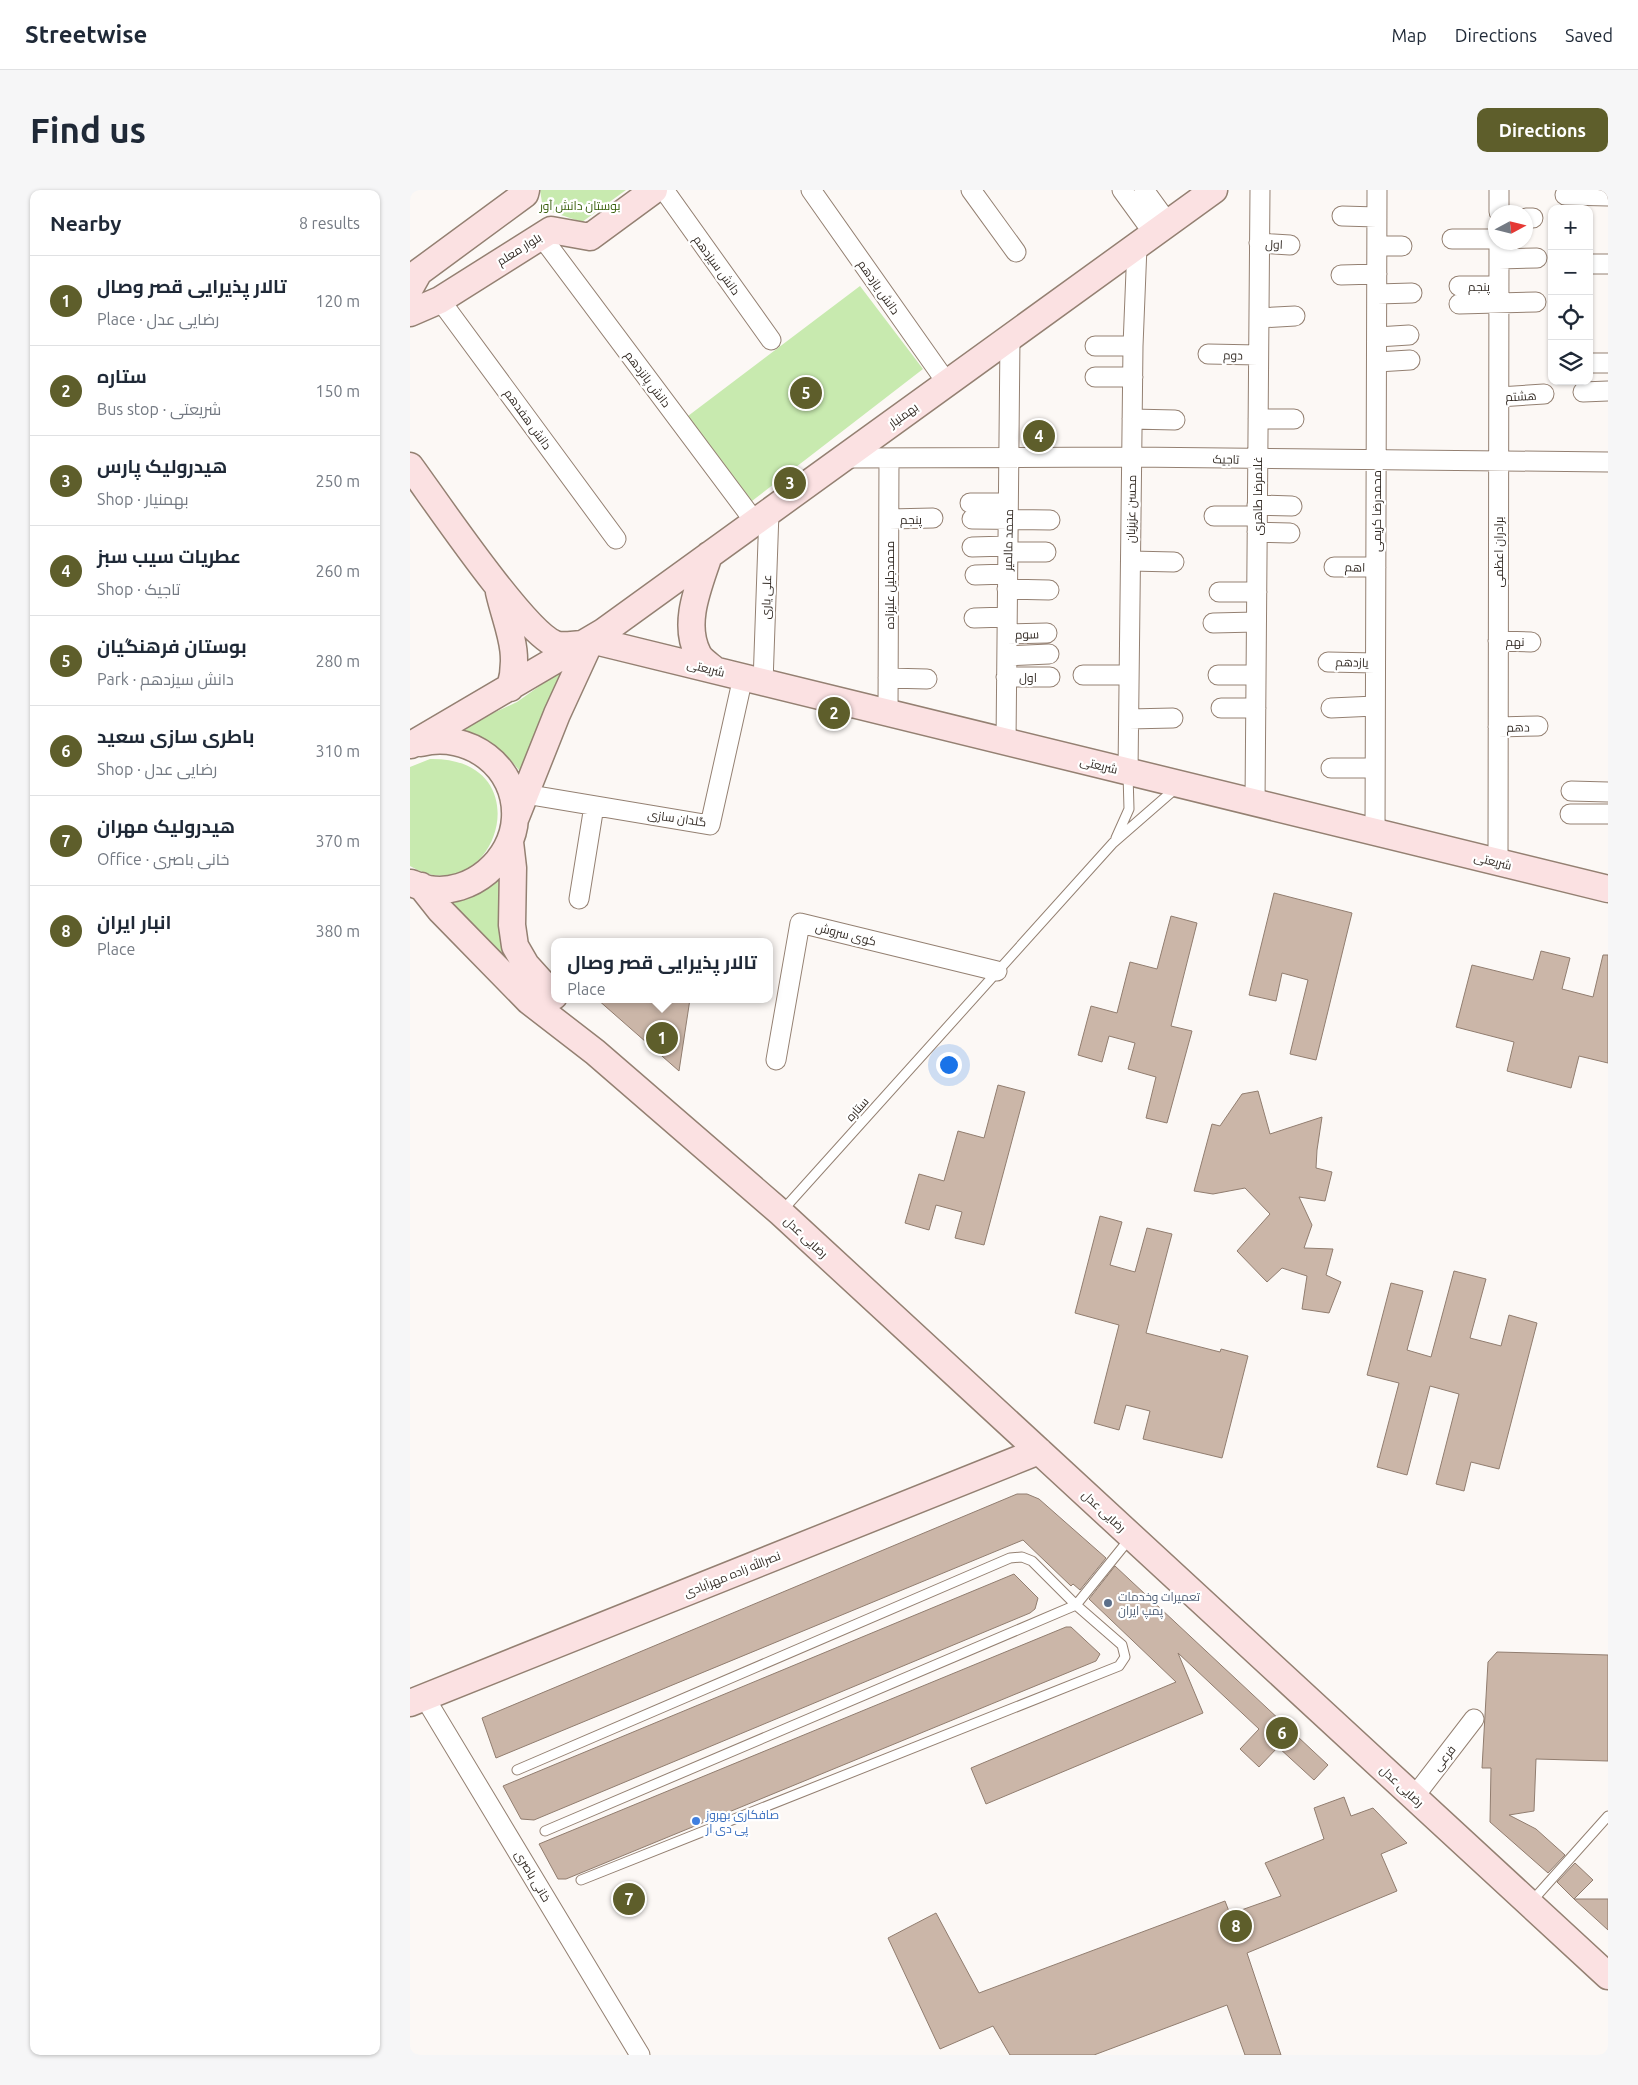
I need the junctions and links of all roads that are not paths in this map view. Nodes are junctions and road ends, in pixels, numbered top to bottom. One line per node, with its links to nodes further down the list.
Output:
1 (654, 190): 18 (main road, بلوار معلم)
2 (664, 190): 45 (street, دانش سیزدهم)
3 (811, 190): 56 (street, دانش یازدهم)
4 (971, 190): 26 (street)
5 (1122, 190): 17 (street)
6 (1144, 190): 17 (street)
7 (1214, 190): 17 (main road, بهمنیار)
8 (1260, 190): 21 (street, غلامرضا طاهری)
9 (1377, 190): 16 (street, محمدرضا کریمی)
10 (1499, 190): 14 (street)
11 (518, 193): 30 (main road)
12 (1565, 196): 13 (street)
13 (1608, 196)
14 (1499, 205)
15 (1342, 216): 16 (street)
16 (1377, 216): 23 (street, محمدرضا کریمی)
17 (1153, 234): 44 (main road, بهمنیار); 47 (street, محسن عزیزیان)
18 (542, 236): 37 (main road, بلوار معلم); 78 (street, دانش پانزدهم)
19 (1488, 239): 20 (street)
20 (1452, 240)
21 (1259, 243): 22 (street, اول); 41 (street, غلامرضا طاهری)
22 (1290, 244)
23 (1377, 246): 24 (street); 31 (street, محمدرضا کریمی)
24 (1402, 246)
25 (1499, 251): 27 (street); 36 (street, برادران اعظمی)
26 (1016, 252)
27 (1537, 258)
28 (1593, 264): 29 (street)
29 (1608, 264)
30 (413, 274)
31 (1377, 274): 32 (street); 34 (street, محمدرضا کریمی)
32 (1340, 275)
33 (1412, 293): 34 (street)
34 (1377, 294): 43 (street, محمدرضا کریمی)
35 (1459, 295): 36 (street)
36 (1499, 295): 38 (street); 60 (street, برادران اعظمی)
37 (440, 300): 39 (main road, بلوار معلم); 84 (street, دانش هفدهم)
38 (1536, 302)
39 (410, 313)
40 (1295, 316): 41 (street)
41 (1259, 318): 49 (street, غلامرضا طاهری)
42 (1408, 335): 43 (street)
43 (1377, 337): 51 (street, محمدرضا کریمی)
44 (1010, 338): 56 (main road, بهمنیار); 65 (street, محمد مالمیر)
45 (771, 340)
46 (1095, 346): 47 (street)
47 (1133, 346): 55 (street, محسن عزیزیان)
48 (1208, 354): 49 (street, دوم)
49 (1258, 355): 62 (street, غلامرضا طاهری)
50 (1410, 360): 51 (street)
51 (1377, 362): 70 (street, محمدرضا کریمی)
52 (1593, 363): 53 (street)
53 (1608, 364)
54 (1095, 377): 55 (street)
55 (1133, 377): 61 (street, محسن عزیزیان)
56 (947, 384): 67 (main road, بهمنیار)
57 (1608, 391): 58 (street)
58 (1583, 392)
59 (1544, 394): 60 (street, هشتم)
60 (1499, 397): 71 (street, برادران اعظمی)
61 (1132, 419): 64 (street); 66 (street, محسن عزیزیان)
62 (1258, 419): 63 (street); 69 (street, غلامرضا طاهری)
63 (1294, 419)
64 (1175, 420)
65 (1008, 457): 66 (street, تاجیک); 68 (street, تاجیک); 76 (street, محمد مالمیر)
66 (1132, 457): 69 (street, تاجیک); 89 (street, محسن عزیزیان)
67 (844, 458): 68 (street, تاجیک); 78 (main road, بهمنیار)
68 (889, 458): 81 (street, محمدجلیل علیزاده)
69 (1258, 459): 70 (street, تاجیک); 79 (street, غلامرضا طاهری)
70 (1376, 460): 71 (street, تاجیک); 92 (street, محمدرضا کریمی)
71 (1498, 461): 72 (street, تاجیک); 105 (street, برادران اعظمی)
72 (1608, 462)
73 (410, 466): 95 (main road, شریعتی)
74 (1292, 506): 79 (street)
75 (971, 511): 76 (street)
76 (1008, 511): 82 (street); 86 (street, محمد مالمیر)
77 (1214, 516): 79 (street)
78 (762, 517): 88 (main road, بهمنیار); 115 (street, علی یاری)
79 (1257, 517): 83 (street); 98 (street, غلامرضا طاهری)
80 (933, 518): 81 (street, پنجم)
81 (889, 519): 119 (street, محمدجلیل علیزاده)
82 (1050, 520)
83 (1290, 532)
84 (616, 539)
85 (972, 548): 86 (street)
86 (1008, 549): 87 (street); 94 (street, محمد مالمیر)
87 (1046, 552)
88 (709, 556): 104 (main road, بهمنیار); 109 (main road)
89 (1131, 561): 90 (street); 114 (street, محسن عزیزیان)
90 (1174, 562)
91 (1334, 566): 92 (street, اهم)
92 (1376, 567): 111 (street, محمدرضا کریمی)
93 (975, 575): 94 (street)
94 (1007, 582): 96 (street); 102 (street, محمد مالمیر)
95 (498, 584): 104 (main road, شریعتی); 121 (main road)
96 (1049, 590)
97 (1219, 592): 98 (street)
98 (1257, 592): 100 (street, غلامرضا طاهری)
99 (974, 618): 102 (street, سوم)
100 (1256, 622): 101 (street); 113 (street, غلامرضا طاهری)
101 (1213, 623)
102 (1007, 626): 103 (street, سوم); 108 (street, محمد مالمیر)
103 (1047, 633)
104 (597, 638): 109 (main road, شریعتی); 121 (main road, بهمنیار); 139 (main road)
105 (1498, 641): 106 (street, نهم); 130 (street, برادران اعظمی)
106 (1531, 642)
107 (1049, 654): 108 (street)
108 (1006, 656): 117 (street, محمد مالمیر)
109 (705, 660): 115 (main road, شریعتی)
110 (1328, 662): 111 (street, یازدهم)
111 (1375, 663): 123 (street, محمدرضا کریمی)
112 (1218, 670): 113 (street)
113 (1256, 670): 125 (street, غلامرضا طاهری)
114 (1129, 674): 116 (street); 128 (street, محسن عزیزیان)
115 (759, 675): 122 (main road, شریعتی); 141 (street, گلدان سازی)
116 (1083, 675)
117 (1006, 677): 118 (street, اول); 131 (street, محمد مالمیر)
118 (1050, 677)
119 (888, 678): 120 (street); 122 (street, محمدجلیل علیزاده)
120 (927, 679)
121 (510, 688): 132 (main road, بهمنیار)
122 (885, 705): 131 (main road, شریعتی)
123 (1375, 706): 126 (street); 135 (street, محمدرضا کریمی)
124 (1221, 708): 125 (street)
125 (1256, 708): 140 (street, غلامرضا طاهری)
126 (1330, 708)
127 (1173, 718): 128 (street)
128 (1129, 719): 133 (street, محسن عزیزیان)
129 (1538, 726): 130 (street, دهم)
130 (1498, 727): 147 (street, برادران اعظمی)
131 (1006, 737): 133 (main road, شریعتی)
132 (410, 746): 145 (main road)
133 (1128, 767): 136 (main road, شریعتی); 140 (lane); 146 (lane, ستاره)
134 (1331, 768): 135 (street)
135 (1375, 768): 144 (street, محمدرضا کریمی)
136 (1182, 786): 140 (main road, شریعتی); 146 (lane, ستاره)
137 (1572, 791): 138 (street)
138 (1608, 792)
139 (525, 794): 141 (street, گلدان سازی); 145 (main road)
140 (1255, 798): 144 (main road, شریعتی)
141 (594, 806): 151 (street)
142 (1570, 814): 143 (street)
143 (1608, 814)
144 (1375, 827): 147 (main road, شریعتی)
145 (513, 830): 149 (main road); 153 (main road)
146 (1114, 843): 152 (lane, ستاره)
147 (1498, 858): 148 (lane); 150 (main road, شریعتی)
148 (1608, 881)
149 (415, 884): 155 (main road, رضایی عدل)
150 (1608, 889)
151 (579, 899)
152 (997, 971): 156 (street, کوی سروش); 157 (lane, ستاره)
153 (551, 993)
154 (562, 1003): 155 (main road)
155 (595, 1052): 157 (main road, رضایی عدل)
156 (776, 1060)
157 (781, 1213): 158 (main road, رضایی عدل)
158 (1039, 1451): 159 (main road, رضایی عدل); 161 (main road, نصرالله زاده مهرآبادی)
159 (1132, 1536): 160 (lane); 164 (main road, رضایی عدل)
160 (1076, 1605): 163 (lane); 166 (lane); 167 (lane)
161 (415, 1704): 170 (street, خانی باصری)
162 (1474, 1719): 164 (street, فرعی)
163 (517, 1770)
164 (1414, 1797): 168 (main road, رضایی عدل)
165 (1608, 1816): 168 (lane)
166 (545, 1832)
167 (582, 1880)
168 (1530, 1904): 169 (main road, رضایی عدل)
169 (1608, 1976)
170 (640, 2055)

